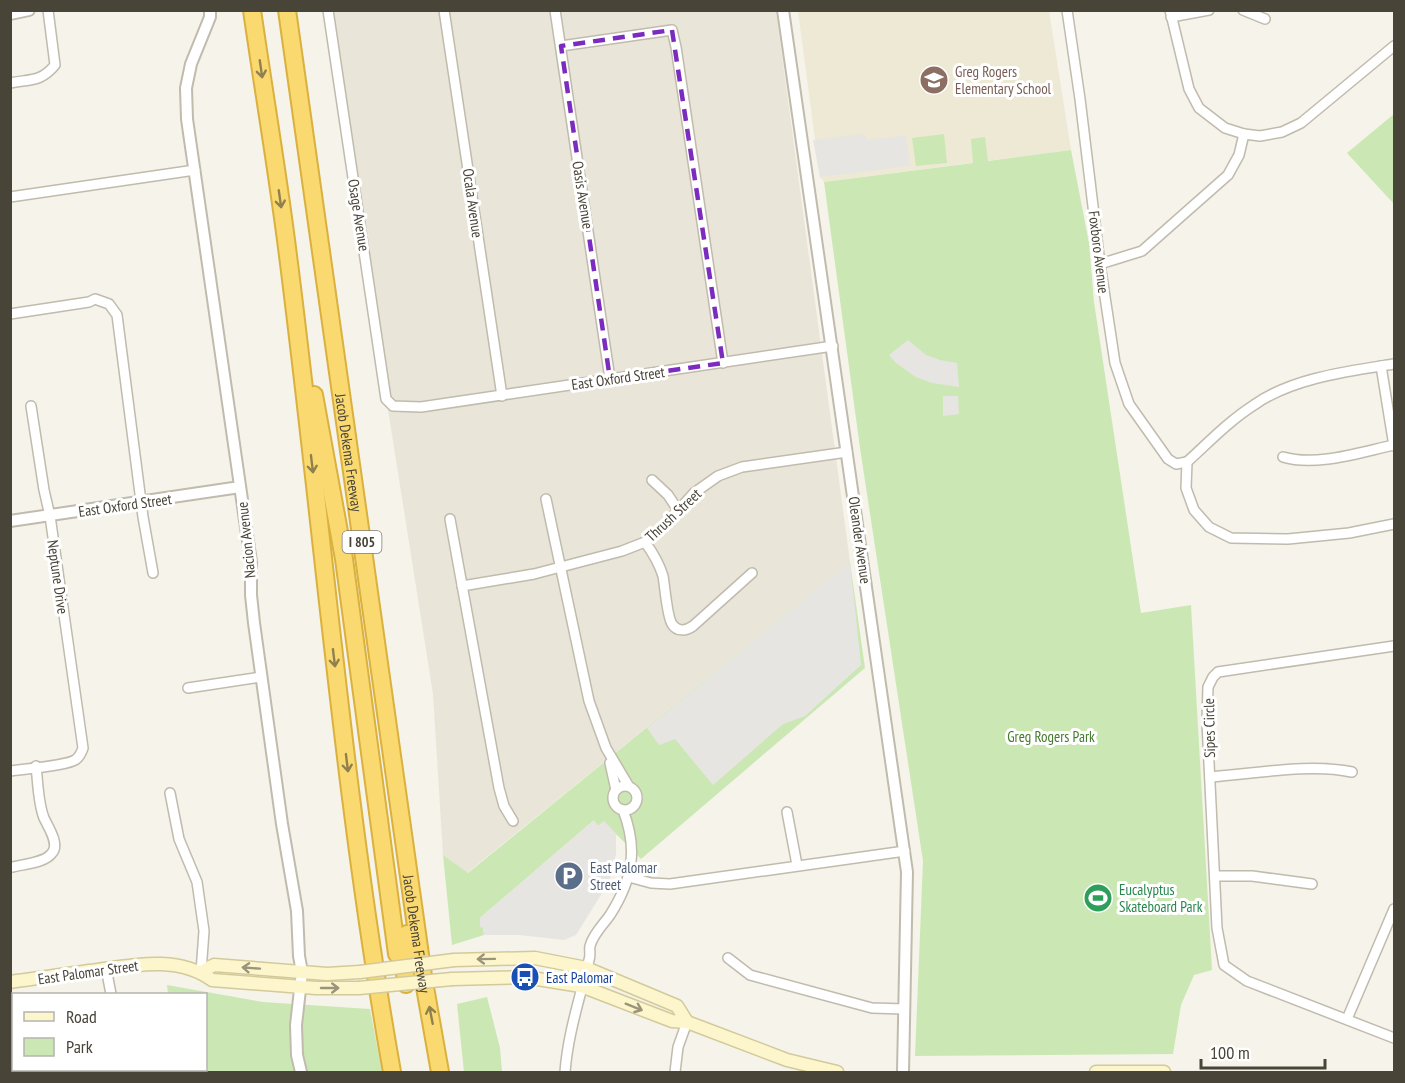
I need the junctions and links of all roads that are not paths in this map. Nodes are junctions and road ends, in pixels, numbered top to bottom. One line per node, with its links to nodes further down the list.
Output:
1 (29, 10): 13 (street)
2 (48, 10): 18 (street)
3 (210, 10): 20 (street, Nacion Avenue)
4 (287, 10): 67 (highway); 91 (highway, Jacob Dekema Freeway / I 805, one-way to 4)
5 (328, 10): 32 (street, Osage Avenue)
6 (444, 10): 30 (street, Ocala Avenue)
7 (555, 10): 16 (street, Oasis Avenue)
8 (783, 10): 25 (street, Oleander Avenue)
9 (1067, 10): 23 (street, Foxboro Avenue)
10 (1209, 10): 14 (street)
11 (1243, 10): 15 (street)
12 (252, 11): 22 (highway, I 805, one-way to 22)
13 (10, 14)
14 (1171, 14): 19 (street)
15 (1265, 19)
16 (561, 46): 26 (street); 29 (street, Oasis Avenue)
17 (1395, 46): 19 (street)
18 (10, 83)
19 (1244, 134): 23 (street)
20 (195, 170): 21 (street); 38 (street, Nacion Avenue)
21 (10, 197)
22 (286, 239): 67 (highway); 90 (highway, I 805, one-way to 90)
23 (1100, 264): 36 (street, Foxboro Avenue)
24 (10, 314): 40 (street)
25 (833, 346): 26 (street, East Oxford Street); 34 (street, Oleander Avenue)
26 (723, 363): 29 (street, East Oxford Street)
27 (1395, 364): 28 (street)
28 (1380, 366): 33 (street); 36 (street)
29 (610, 379): 30 (street, East Oxford Street)
30 (502, 396): 32 (street, East Oxford Street)
31 (31, 406): 42 (street, Neptune Drive)
32 (403, 408)
33 (1394, 445): 35 (street)
34 (847, 452): 41 (street, Thrush Street); 68 (street, Oleander Avenue)
35 (1283, 457)
36 (1187, 462): 45 (street)
37 (652, 480): 41 (street)
38 (240, 487): 40 (street, East Oxford Street); 52 (street, Nacion Avenue)
39 (546, 499): 47 (street)
40 (142, 502): 42 (street, East Oxford Street); 48 (street)
41 (678, 510): 46 (street, Thrush Street)
42 (50, 516): 44 (street, East Oxford Street); 55 (street, Neptune Drive)
43 (450, 519): 50 (street)
44 (10, 521)
45 (1395, 524)
46 (645, 542): 47 (street, Thrush Street); 49 (street)
47 (560, 567): 50 (street, Thrush Street); 54 (street)
48 (153, 573)
49 (752, 573)
50 (462, 586): 65 (street)
51 (1395, 646): 58 (street, Sipes Circle)
52 (261, 677): 53 (street); 80 (street, Nacion Avenue)
53 (188, 688)
54 (609, 754): 59 (street); 60 (street)
55 (36, 766): 56 (street); 70 (street)
56 (10, 771)
57 (1352, 772): 58 (street)
58 (1210, 777): 71 (street, Sipes Circle)
59 (628, 785): 60 (street); 62 (street)
60 (616, 790): 63 (street)
61 (170, 793): 79 (street)
62 (635, 806): 63 (street); 66 (street)
63 (623, 810): 66 (street)
64 (787, 812): 69 (street)
65 (513, 821)
66 (630, 830): 72 (street)
67 (389, 843): 78 (highway)
68 (905, 851): 69 (street); 85 (street, Oleander Avenue)
69 (797, 865): 72 (street)
70 (12, 867)
71 (1215, 876): 73 (street); 86 (street, Sipes Circle)
72 (628, 877): 76 (street)
73 (1312, 884)
74 (1394, 913): 86 (street)
75 (728, 958): 85 (street)
76 (586, 968): 78 (main road, East Palomar Street, one-way to 78, bridge); 83 (street); 87 (main road, East Palomar Street)
77 (106, 969): 79 (main road, East Palomar Street); 81 (main road, East Palomar Street); 84 (street)
78 (405, 971): 80 (main road, East Palomar Street, bridge); 82 (main road, East Palomar Street, one-way to 78, bridge); 83 (main road, East Palomar Street, bridge)
79 (201, 972): 80 (main road, East Palomar Street, one-way to 79); 82 (main road, East Palomar Street)
80 (302, 972): 82 (street, Nacion Avenue)
81 (10, 982)
82 (300, 986): 89 (street, Nacion Avenue)
83 (581, 986): 87 (main road, East Palomar Street, one-way to 87); 92 (street)
84 (111, 993)
85 (904, 1009): 95 (street, Oleander Avenue)
86 (1347, 1019): 88 (street)
87 (687, 1022): 93 (street); 94 (main road, East Palomar Street)
88 (1395, 1038)
89 (301, 1072)
90 (392, 1072)
91 (440, 1072)
92 (565, 1072)
93 (675, 1072)
94 (837, 1072)
95 (903, 1072)
96 (1096, 1072): 97 (main road)
97 (1164, 1072)

